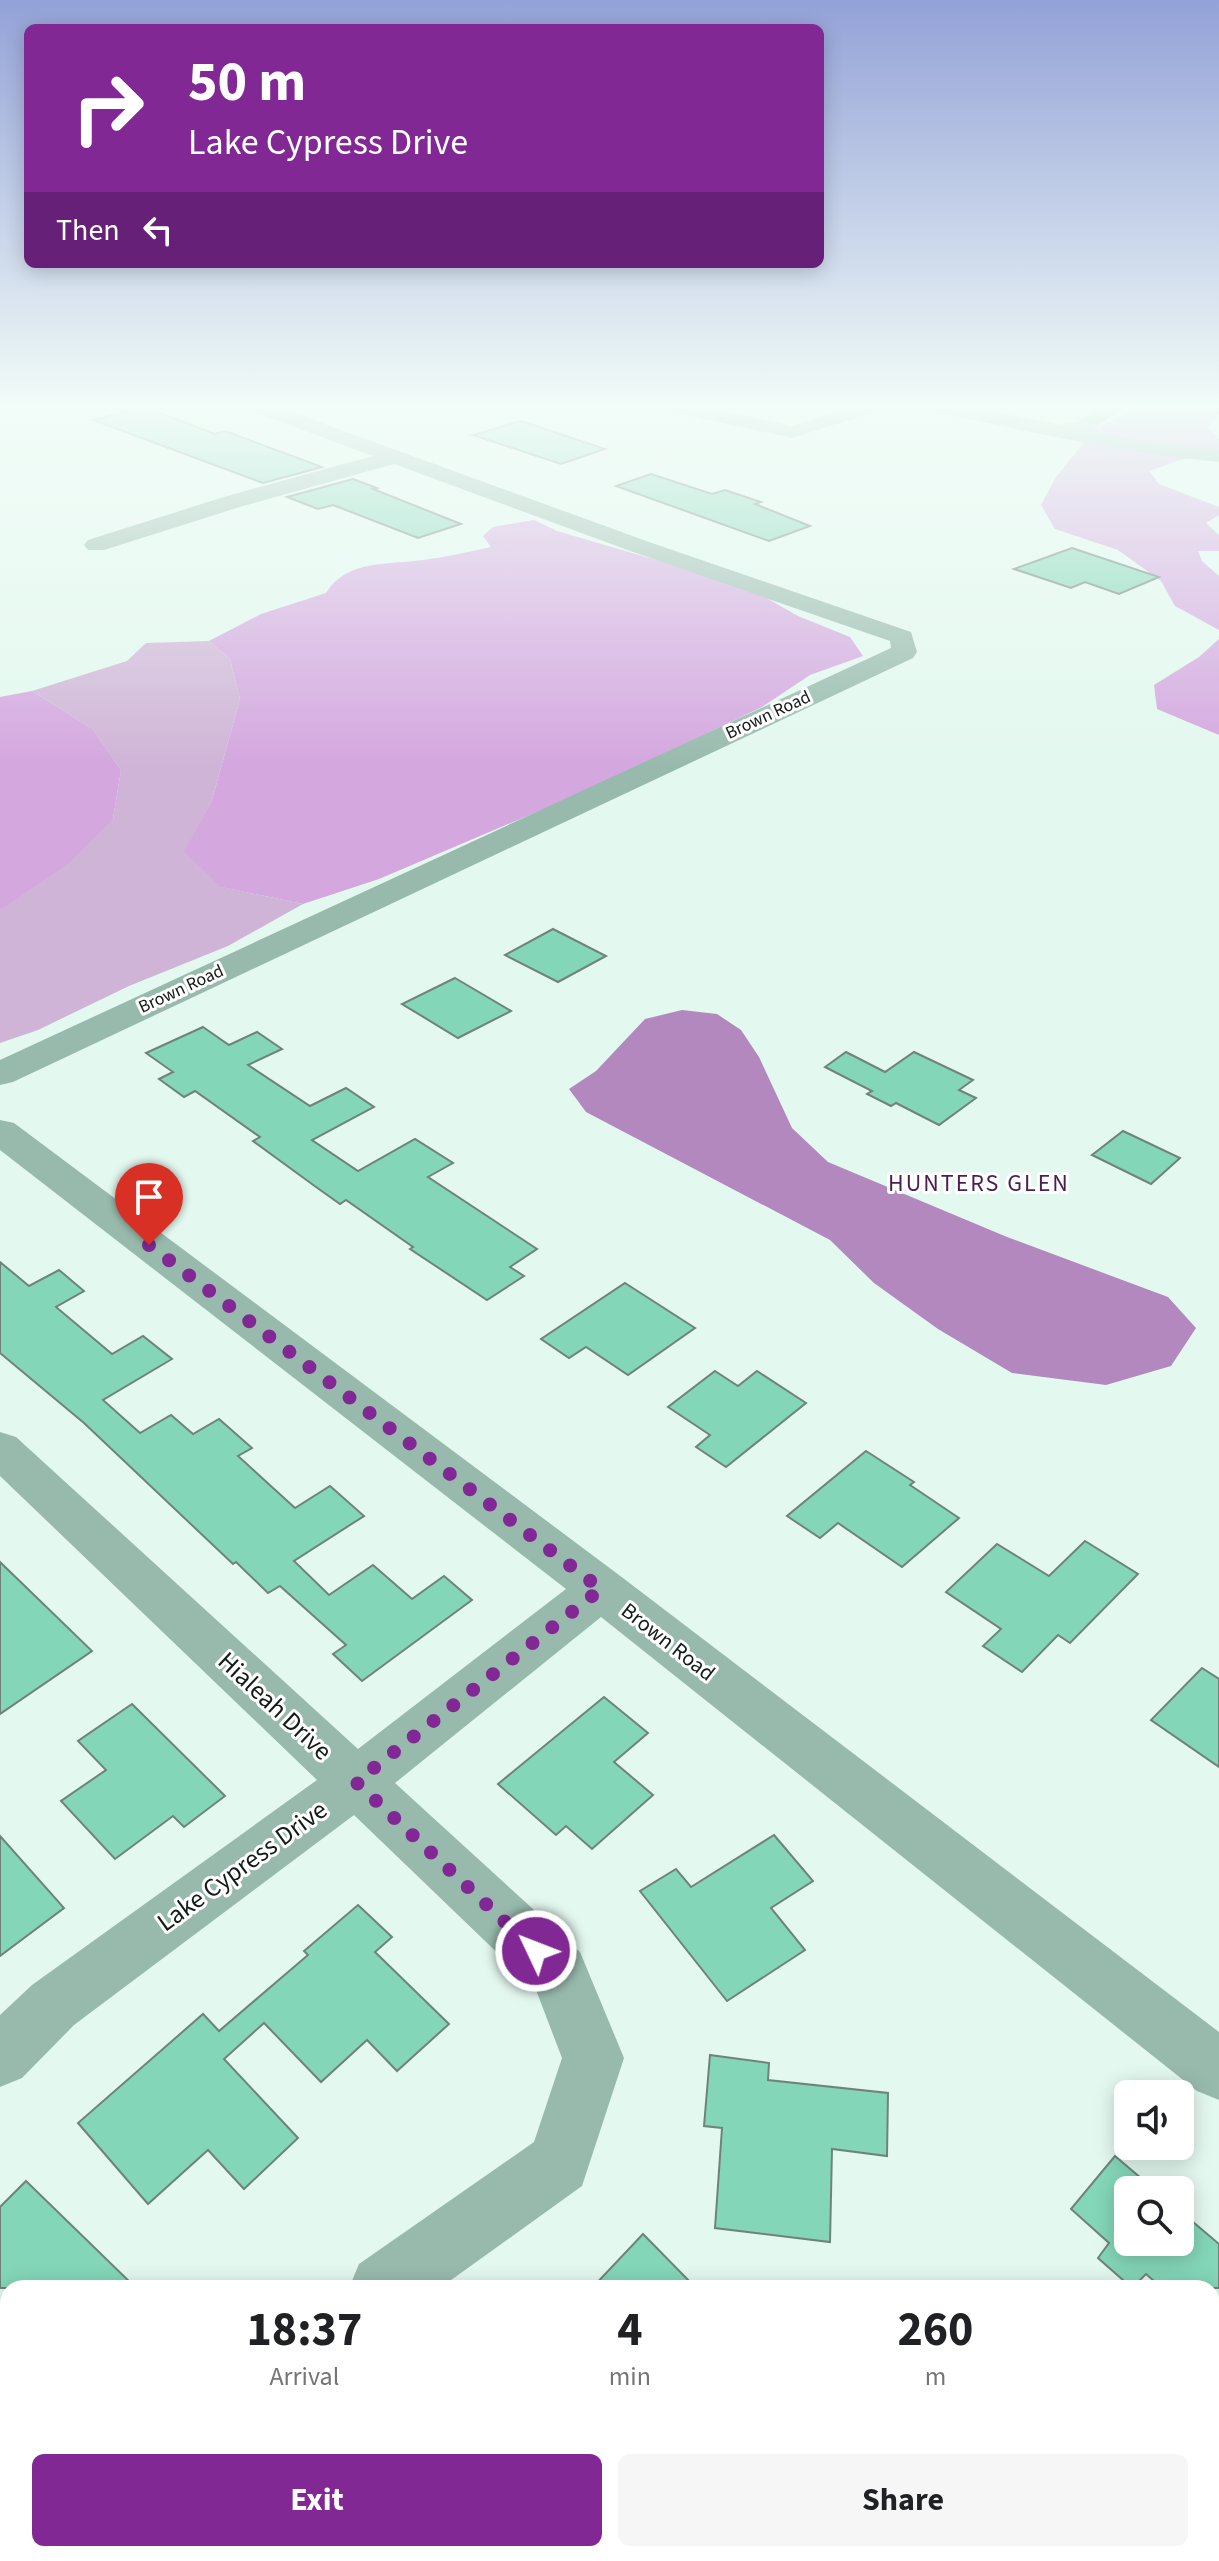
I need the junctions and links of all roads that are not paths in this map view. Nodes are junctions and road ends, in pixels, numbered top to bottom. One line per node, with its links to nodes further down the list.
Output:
1 (154, 527): 3 (street)
2 (585, 527): 4 (street, Brown Road)
3 (96, 545)
4 (0, 1074)
5 (0, 1131): 7 (street, Brown Road)
6 (0, 1449): 8 (street, Hialeah Drive)
7 (601, 1589): 8 (street, Lake Cypress Drive); 10 (street, Brown Road)
8 (356, 1782): 9 (street, Lake Cypress Drive); 11 (street, Hialeah Drive)
9 (0, 2057)
10 (1219, 2070)
11 (394, 2280)

